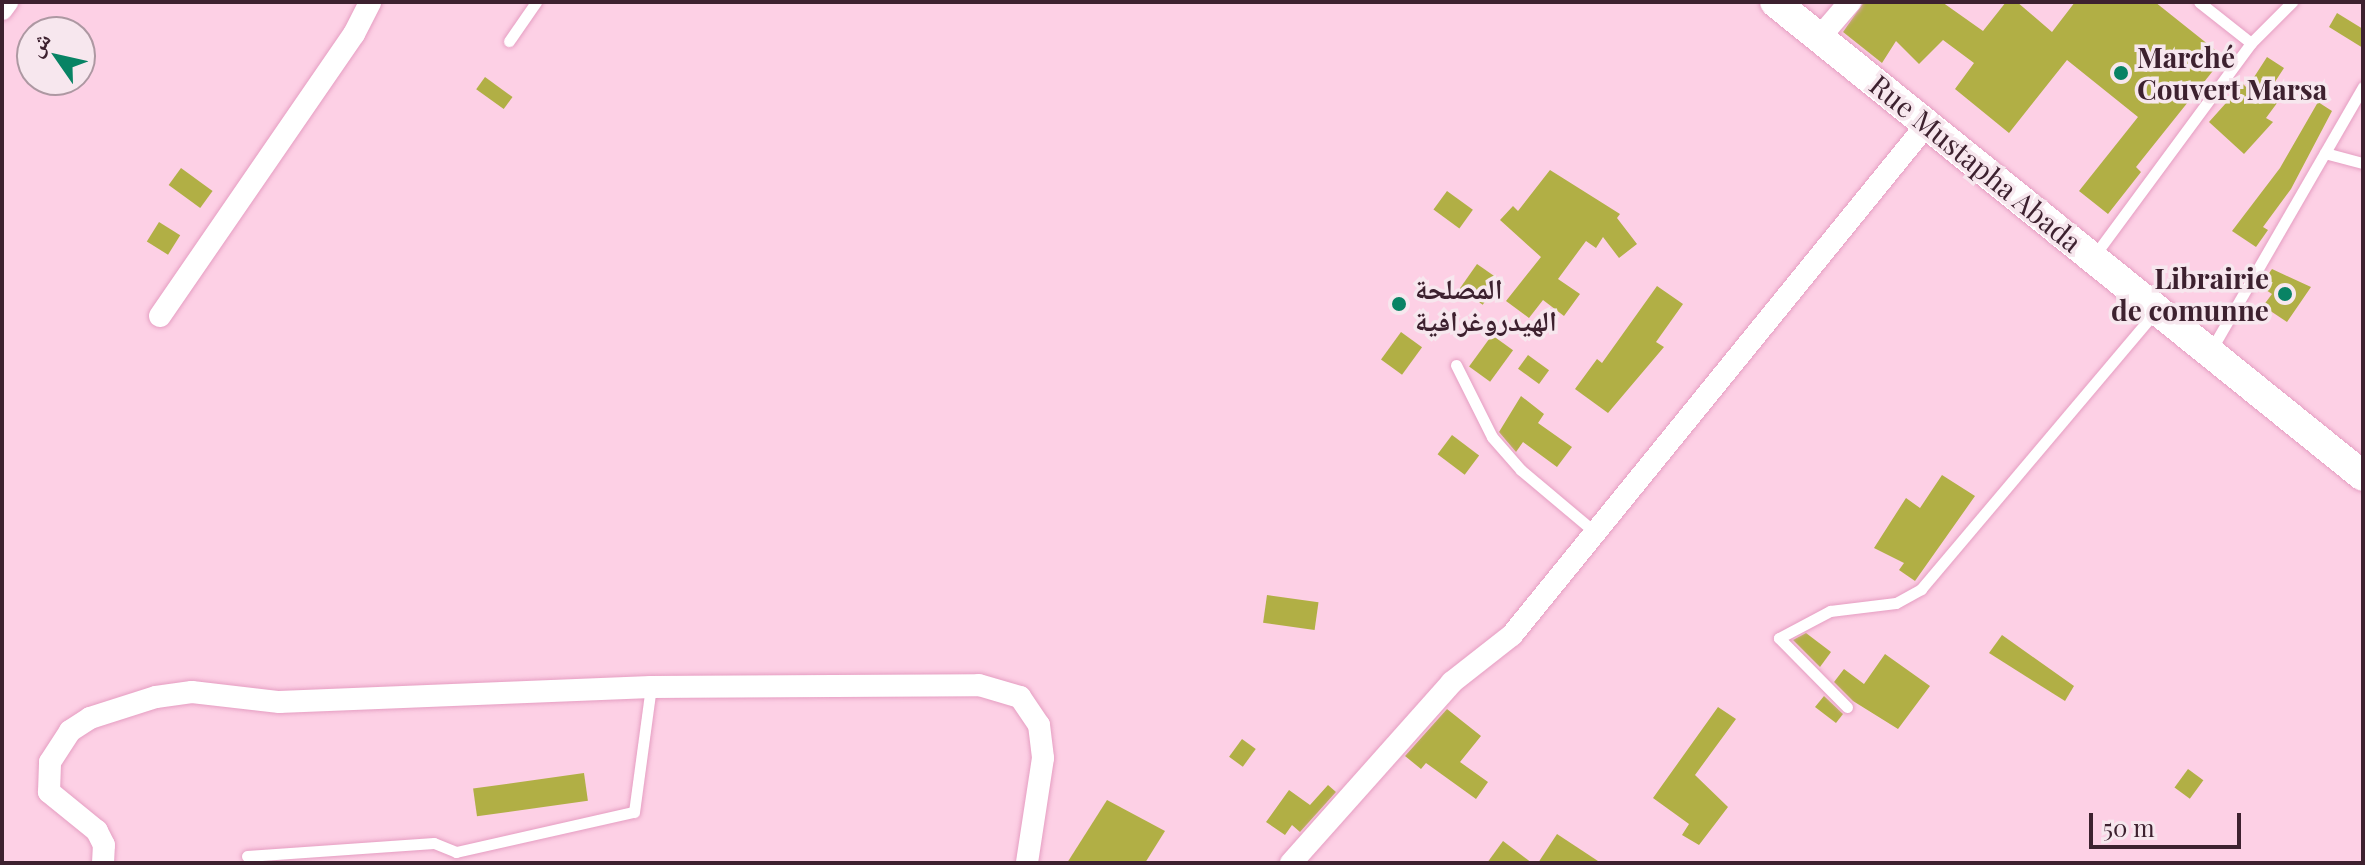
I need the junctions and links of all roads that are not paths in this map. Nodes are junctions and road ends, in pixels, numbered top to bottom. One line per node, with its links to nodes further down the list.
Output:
1 (7, 2): 8 (street)
2 (370, 2): 18 (street)
3 (536, 2): 10 (lane)
4 (1775, 2): 9 (main road, Rue Mustapha Abada)
5 (1850, 2): 9 (street)
6 (2199, 2): 11 (lane)
7 (2292, 2): 11 (lane)
8 (2, 9)
9 (1819, 38): 13 (main road, Rue Mustapha Abada)
10 (509, 41)
11 (2251, 43): 16 (lane)
12 (2363, 87): 14 (lane)
13 (1928, 123): 16 (main road, Rue Mustapha Abada); 22 (street)
14 (2325, 153): 15 (lane); 19 (lane)
15 (2363, 163)
16 (2093, 256): 17 (main road, Rue Mustapha Abada)
17 (2157, 309): 19 (main road, Rue Mustapha Abada); 24 (lane)
18 (160, 316)
19 (2210, 353): 21 (main road, Rue Mustapha Abada)
20 (1456, 365): 22 (lane)
21 (2363, 476)
22 (1598, 534): 30 (street)
23 (651, 687): 25 (lane); 27 (street); 29 (street)
24 (1847, 707)
25 (456, 852): 26 (lane); 28 (lane)
26 (247, 856)
27 (103, 863)
28 (446, 863)
29 (1027, 863)
30 (1291, 863)

